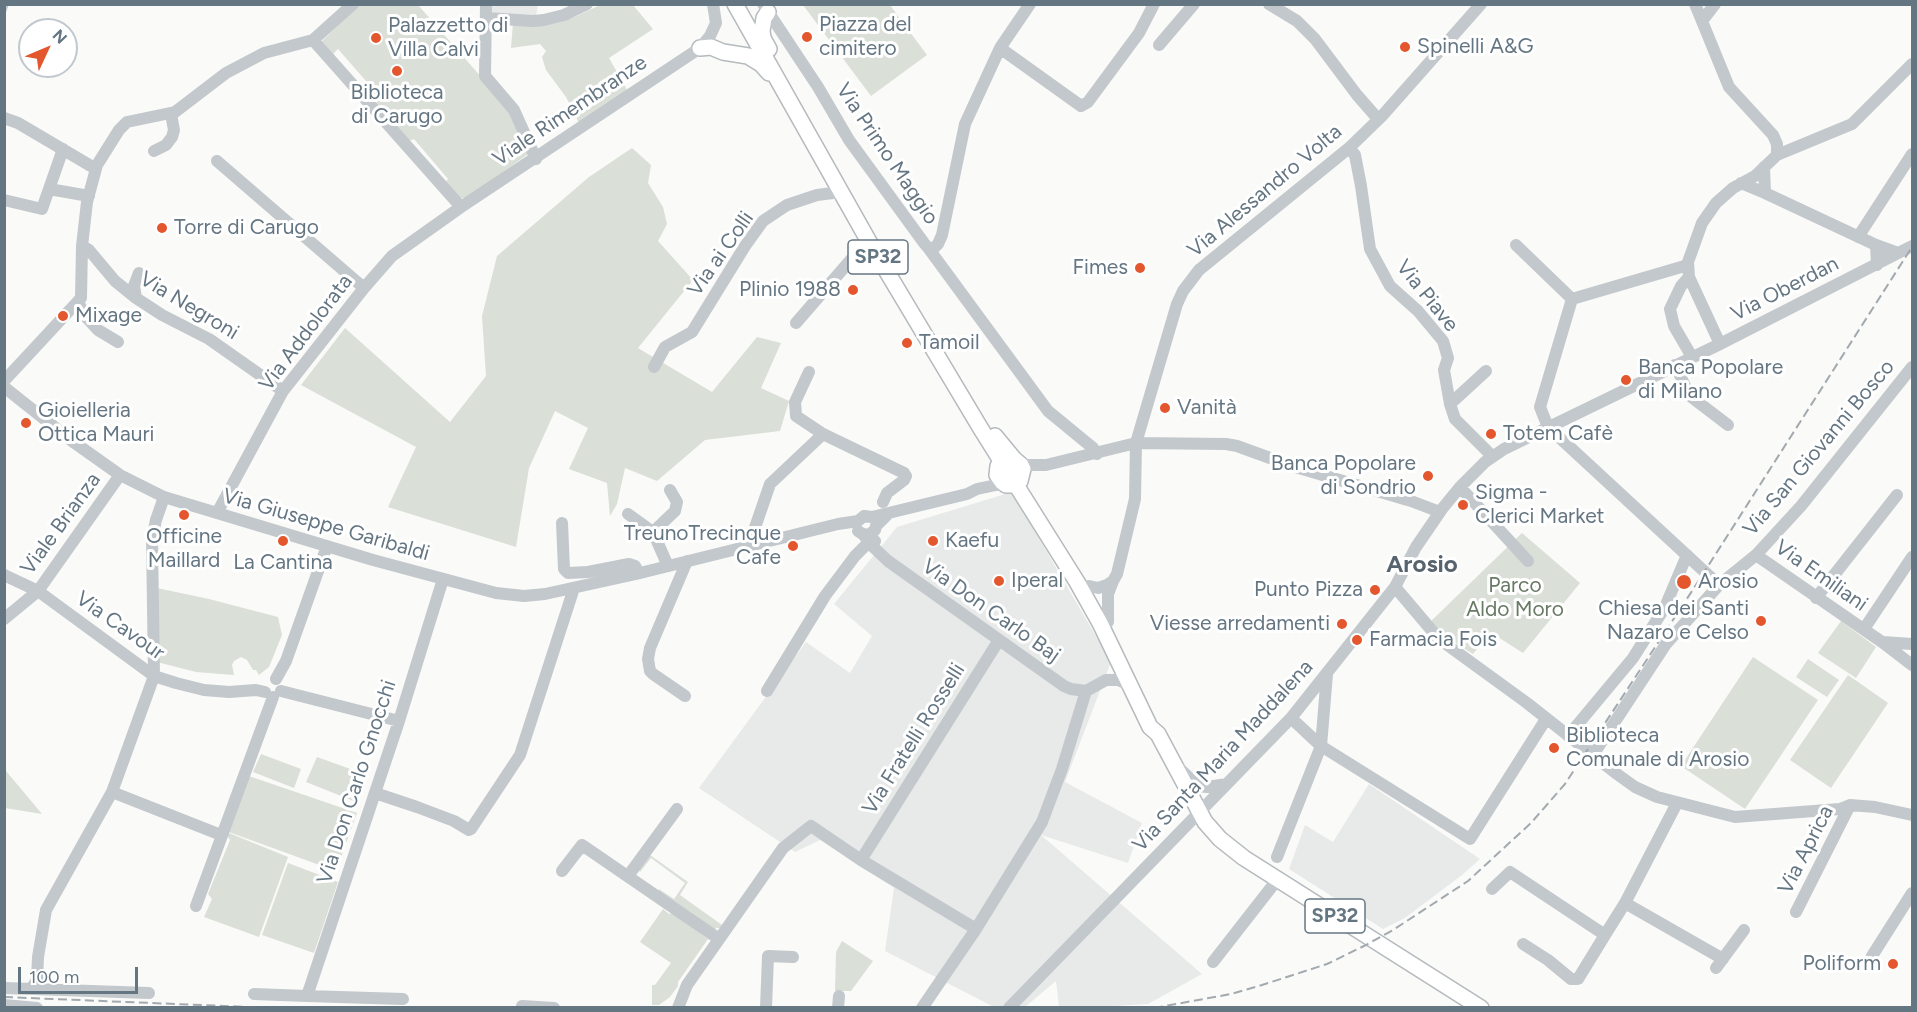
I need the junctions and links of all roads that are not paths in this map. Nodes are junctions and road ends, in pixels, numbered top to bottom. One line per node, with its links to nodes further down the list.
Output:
1 (486, 4): 15 (street)
2 (588, 4): 15 (street)
3 (712, 4): 19 (street)
4 (728, 4): 21 (main road)
5 (735, 4): 23 (main road, SP32)
6 (1030, 4): 20 (street, Via Primo Maggio)
7 (1154, 4): 20 (street)
8 (1194, 4): 18 (street)
9 (1269, 4): 26 (street)
10 (1481, 4): 26 (street, Via Alessandro Volta)
11 (1695, 4): 16 (street)
12 (1715, 4): 16 (street)
13 (347, 7): 17 (street)
14 (767, 7): 23 (main road); 49 (street, Via Primo Maggio)
15 (486, 18): 32 (street)
16 (1702, 21): 31 (street)
17 (313, 40): 24 (street); 42 (street)
18 (1159, 45)
19 (700, 48): 21 (main road); 32 (street, Viale Rimembranze)
20 (999, 48): 49 (street, Via Primo Maggio)
21 (725, 53): 23 (main road)
22 (1912, 64): 31 (street)
23 (782, 87): 38 (main road, SP32)
24 (171, 114): 29 (street); 35 (street)
25 (4, 118): 28 (street)
26 (1378, 119): 27 (street, Via Alessandro Volta)
27 (1349, 148): 70 (street, Via Piave); 75 (street, Via Alessandro Volta)
28 (63, 149): 35 (street); 37 (street)
29 (154, 151)
30 (1912, 154): 43 (street)
31 (1777, 155): 34 (street)
32 (536, 159): 42 (street, Viale Rimembranze)
33 (217, 161): 54 (street)
34 (1764, 166): 36 (street); 39 (street)
35 (96, 169): 40 (street)
36 (1741, 183): 39 (street); 52 (street)
37 (49, 189): 40 (street); 41 (street)
38 (841, 192): 44 (main road, SP32); 63 (street, Via ai Colli)
39 (1765, 194): 43 (street)
40 (89, 196): 47 (street)
41 (4, 200)
42 (461, 207): 54 (street, Via Addolorata)
43 (1858, 237): 46 (street)
44 (868, 240): 58 (street); 73 (main road, SP32)
45 (1516, 245): 56 (street)
46 (1876, 245): 50 (street); 51 (street)
47 (82, 246): 55 (street, Via Negroni); 57 (street)
48 (1912, 246): 50 (street, Via Oberdan)
49 (929, 249): 76 (street)
50 (1898, 253): 51 (street, Via Oberdan)
51 (1877, 265): 60 (street, Via Oberdan)
52 (1688, 271): 56 (street); 60 (street); 61 (street)
53 (139, 273): 55 (street)
54 (364, 288): 69 (street, Via Addolorata)
55 (136, 298): 69 (street, Via Negroni)
56 (1572, 299): 72 (street)
57 (78, 302): 59 (street); 67 (street)
58 (796, 323)
59 (118, 342)
60 (1720, 344): 61 (street, Via Oberdan)
61 (1692, 357): 62 (street, Via Oberdan)
62 (1675, 365): 71 (street); 72 (street, Via Oberdan)
63 (654, 367)
64 (1912, 367): 95 (street, Via San Giovanni Bosco)
65 (1486, 371): 70 (street)
66 (809, 372): 74 (street)
67 (4, 381)
68 (4, 387): 79 (street, Via Giuseppe Garibaldi)
69 (283, 391): 87 (street, Via Addolorata)
70 (1450, 404): 77 (street, Via Piave)
71 (1728, 425)
72 (1548, 427): 77 (street, Via Oberdan); 94 (street)
73 (983, 428): 78 (main road, SP32); 78 (main road)
74 (823, 434): 85 (street); 92 (street)
75 (1136, 443): 76 (street); 86 (street); 103 (street, Via Alessandro Volta)
76 (1097, 454): 78 (street)
77 (1492, 456): 81 (street, Via Santa Maria Maddalena)
78 (1001, 469): 80 (main road, SP32); 80 (street); 91 (street, Via Giuseppe Garibaldi)
79 (120, 475): 84 (street, Via Giuseppe Garibaldi); 108 (street, Viale Brianza)
80 (1014, 483): 104 (main road, SP32); 104 (main road, SP32)
81 (1460, 487): 86 (street, Via Santa Maria Maddalena); 98 (street)
82 (670, 490): 90 (street)
83 (1897, 495): 109 (street)
84 (164, 497): 87 (street, Via Giuseppe Garibaldi); 118 (street)
85 (883, 502)
86 (1440, 512): 106 (street, Via Santa Maria Maddalena)
87 (217, 513): 93 (street, Via Giuseppe Garibaldi)
88 (628, 514): 90 (street)
89 (561, 523): 100 (street)
90 (653, 532): 99 (street)
91 (868, 533): 92 (street, Via Giuseppe Garibaldi); 113 (street, Via Don Carlo Baj); 122 (street)
92 (749, 545): 97 (street, Via Giuseppe Garibaldi)
93 (327, 546): 102 (street, Via Giuseppe Garibaldi); 120 (street)
94 (1687, 555): 105 (street); 129 (street)
95 (1756, 555): 105 (street, Via San Giovanni Bosco); 109 (street, Via Emiliani)
96 (1912, 557): 112 (street)
97 (687, 561): 99 (street, Via Giuseppe Garibaldi); 124 (street)
98 (1528, 561)
99 (668, 566): 100 (street, Via Giuseppe Garibaldi)
100 (639, 573): 107 (street, Via Giuseppe Garibaldi)
101 (4, 575): 108 (street, Via Cavour)
102 (443, 579): 107 (street, Via Giuseppe Garibaldi); 127 (street, Via Don Carlo Gnocchi)
103 (1113, 581): 104 (street); 111 (street, Via Alessandro Volta)
104 (1083, 584): 111 (main road, SP32); 119 (street); 121 (main road, SP32)
105 (1719, 585): 131 (street, Via San Giovanni Bosco)
106 (1395, 587): 117 (street, Via Santa Maria Maddalena); 126 (street)
107 (573, 588): 135 (street)
108 (38, 591): 110 (street, Viale Brianza); 118 (street, Via Cavour)
109 (1816, 598): 112 (street, Via Emiliani)
110 (4, 619)
111 (1108, 622): 128 (main road, SP32)
112 (1864, 629): 114 (street, Via Emiliani)
113 (999, 640): 123 (street, Via Don Carlo Baj); 143 (street, Via Fratelli Rosselli)
114 (1882, 642): 115 (street); 116 (street, Via Emiliani)
115 (1912, 644)
116 (1912, 665)
117 (1327, 674): 125 (street, Via Santa Maria Maddalena); 130 (street)
118 (154, 676): 120 (street, Via Cavour); 134 (street)
119 (1098, 683): 121 (street); 123 (street)
120 (274, 689): 127 (street, Via Cavour); 141 (street)
121 (1129, 689): 128 (main road)
122 (767, 691)
123 (1086, 692): 152 (street)
124 (685, 696)
125 (1291, 718): 130 (street); 133 (street, Via Santa Maria Maddalena)
126 (1546, 719): 129 (street); 130 (street)
127 (399, 720): 135 (street, Via Don Carlo Gnocchi)
128 (1155, 727): 132 (main road, SP32)
129 (1568, 736): 131 (street)
130 (1321, 746): 142 (street)
131 (1593, 755): 136 (street)
132 (1171, 759): 133 (street); 139 (main road, SP32)
133 (1227, 784): 139 (street, Via Santa Maria Maddalena)
134 (112, 792): 141 (street); 161 (street)
135 (375, 794): 164 (street, Via Don Carlo Gnocchi)
136 (1677, 803): 137 (street); 149 (street)
137 (1850, 805): 140 (street); 151 (street, Via Aprica)
138 (677, 809): 145 (street)
139 (1199, 813): 146 (main road, SP32); 173 (street, Via Santa Maria Maddalena)
140 (1912, 815)
141 (221, 835): 150 (street)
142 (1276, 857)
143 (861, 860): 152 (street); 155 (street)
144 (562, 871): 145 (street)
145 (628, 876): 155 (street)
146 (1277, 880): 159 (street); 174 (main road, SP32)
147 (1492, 890): 154 (street)
148 (1912, 894): 157 (street)
149 (1625, 903): 153 (street); 154 (street)
150 (196, 906)
151 (1796, 912)
152 (976, 929): 172 (street)
153 (1744, 930)
154 (1605, 935): 156 (street)
155 (719, 939): 170 (street)
156 (1523, 944)
157 (1872, 956)
158 (793, 957): 171 (street)
159 (1213, 962)
160 (4, 988): 161 (street)
161 (31, 989): 162 (street)
162 (149, 993)
163 (254, 994): 164 (street)
164 (307, 996): 165 (street)
165 (403, 999)
166 (4, 1005): 168 (street)
167 (522, 1006): 169 (street)
168 (37, 1007)
169 (554, 1008)
170 (678, 1008)
171 (766, 1008)
172 (922, 1008)
173 (1009, 1008)
174 (1481, 1008)

